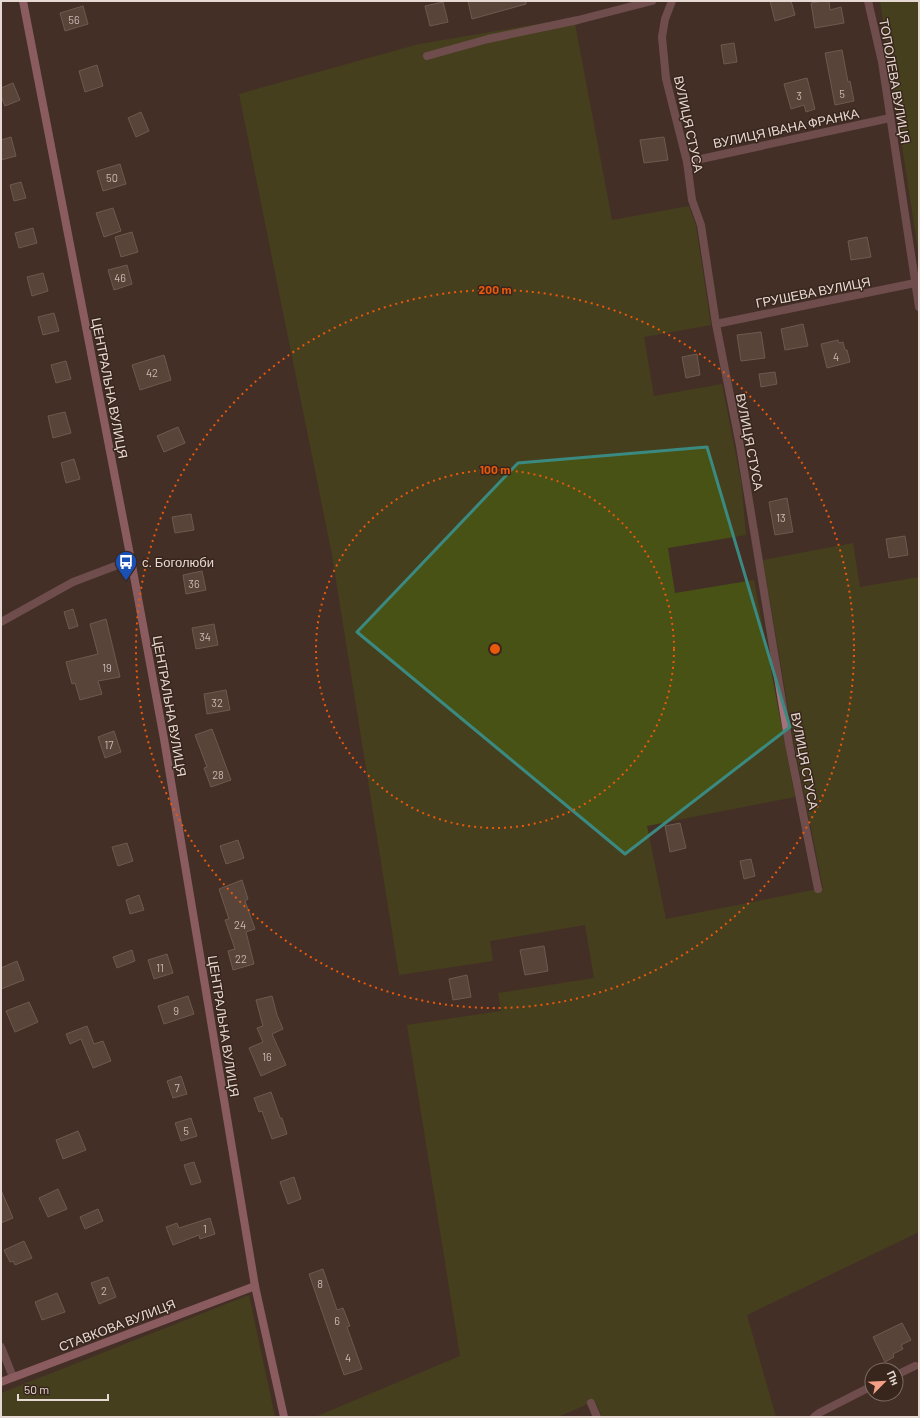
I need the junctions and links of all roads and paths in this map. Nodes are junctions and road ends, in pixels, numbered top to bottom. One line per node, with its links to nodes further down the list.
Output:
1 (23, 1): 11 (street, ЦЕНТРАЛЬНА ВУЛИЦЯ)
2 (652, 1): 5 (street)
3 (672, 1): 7 (street, ВУЛИЦЯ СТУСА)
4 (868, 1): 6 (street, ТОПОЛЕВА ВУЛИЦЯ)
5 (427, 56)
6 (890, 118): 7 (street, ВУЛИЦЯ ІВАНА ФРАНКА); 8 (street, ТОПОЛЕВА ВУЛИЦЯ)
7 (687, 162): 10 (street, ВУЛИЦЯ СТУСА)
8 (915, 283): 9 (street, ТОПОЛЕВА ВУЛИЦЯ); 10 (street, ГРУШЕВА ВУЛИЦЯ)
9 (919, 307)
10 (716, 324): 13 (street, ВУЛИЦЯ СТУСА)
11 (131, 560): 12 (street); 14 (street, ЦЕНТРАЛЬНА ВУЛИЦЯ)
12 (1, 622)
13 (818, 889)
14 (255, 1286): 18 (street, СТАВКОВА ВУЛИЦЯ); 22 (street, ЦЕНТРАЛЬНА ВУЛИЦЯ)
15 (1, 1347): 18 (street)
16 (915, 1366): 17 (street)
17 (904, 1371)
18 (13, 1377): 19 (street, СТАВКОВА ВУЛИЦЯ)
19 (1, 1382)
20 (864, 1390): 24 (street)
21 (591, 1402): 23 (street)
22 (284, 1417)
23 (597, 1417)
24 (814, 1417)

